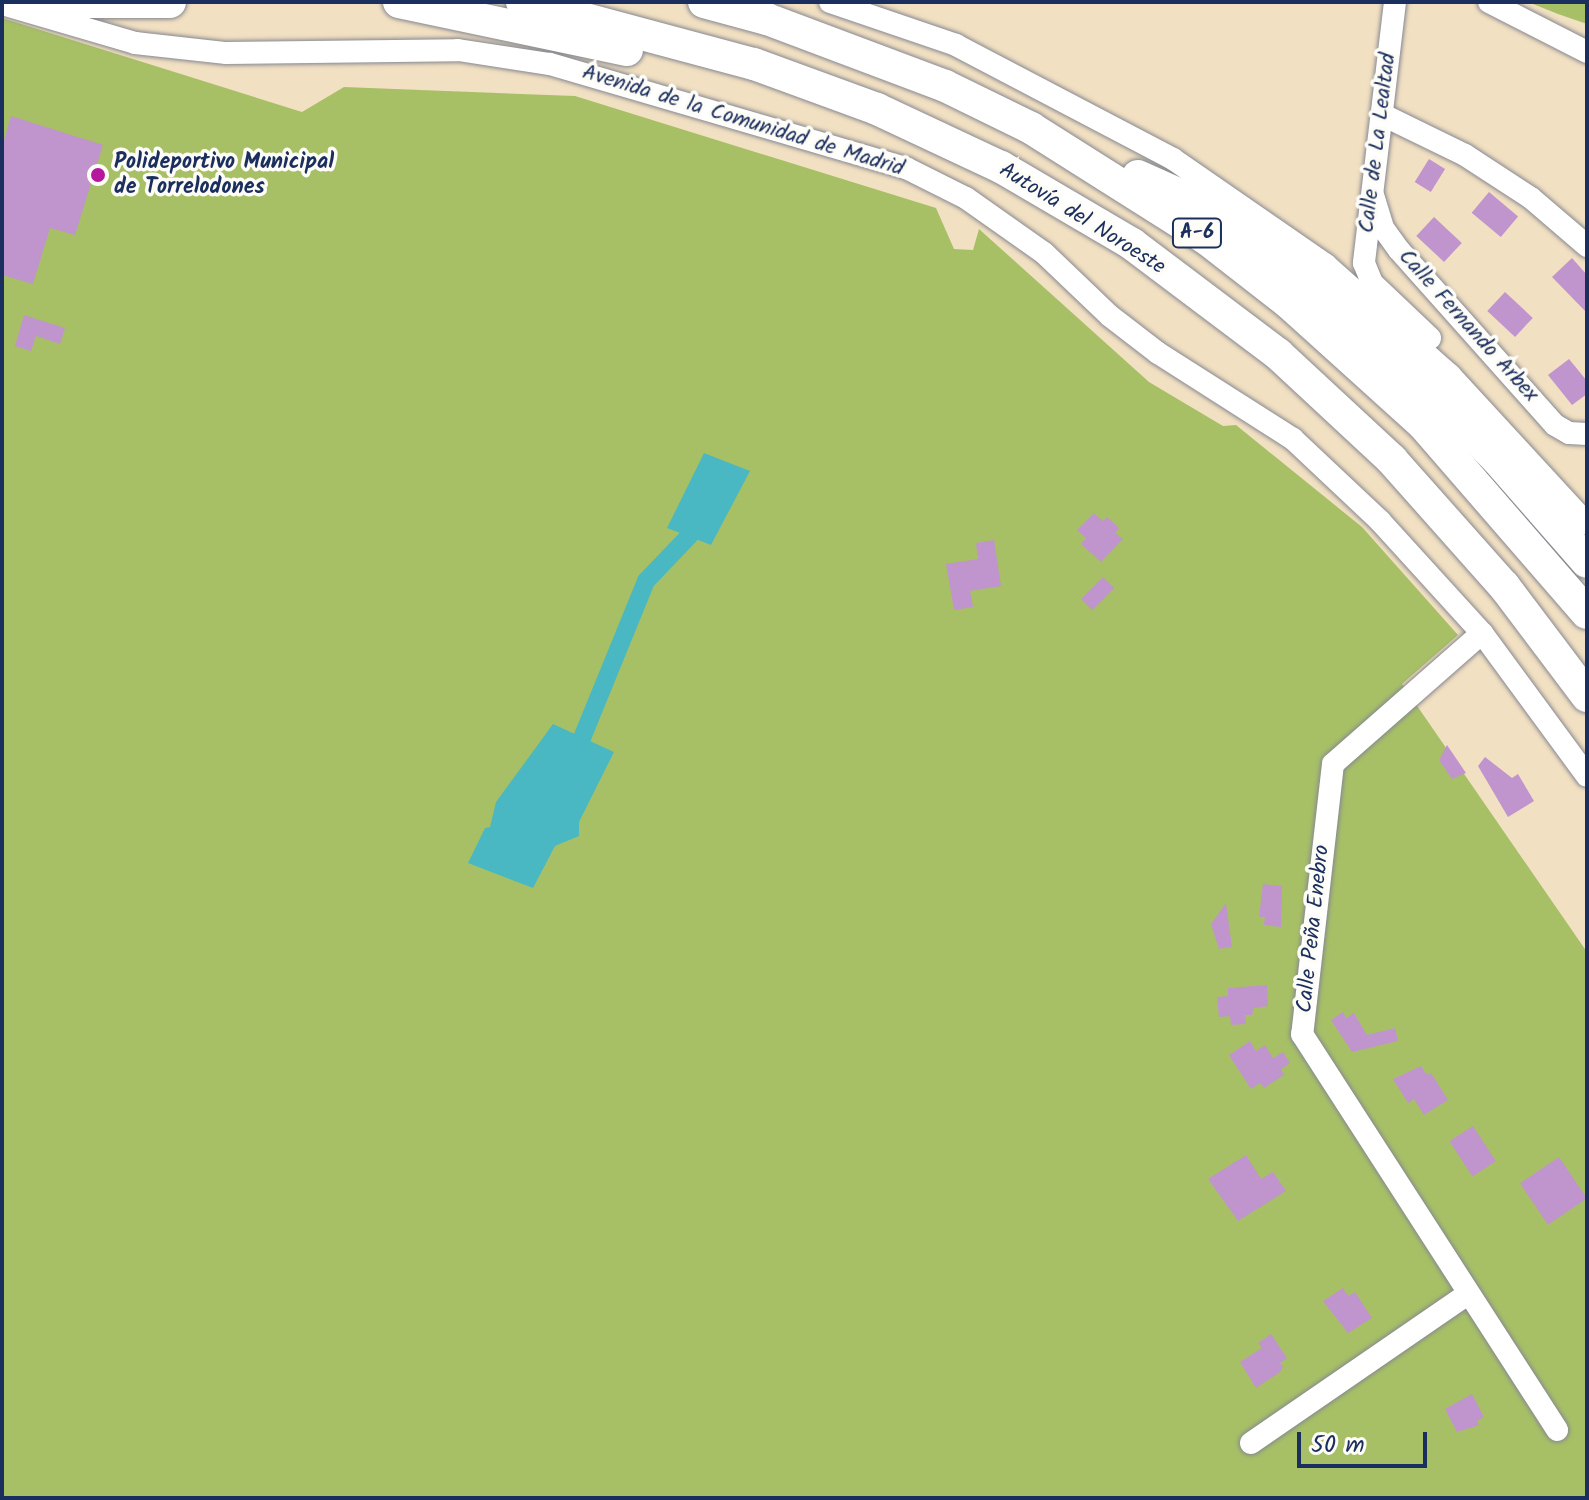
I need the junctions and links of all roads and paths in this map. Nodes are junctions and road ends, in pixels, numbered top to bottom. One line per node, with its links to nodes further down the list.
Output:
1 (29, 2): 2 (highway)
2 (170, 2)
3 (399, 2): 11 (highway)
4 (522, 2): 11 (highway, Autovía del Noroeste / A-6)
5 (704, 2): 13 (highway, A-6)
6 (830, 2): 17 (street)
7 (1395, 2): 12 (street, Calle de La Lealtad)
8 (1489, 2): 10 (street)
9 (2, 4): 20 (street, Avenida de la Comunidad de Madrid)
10 (1584, 47)
11 (877, 109): 21 (highway, Autovía del Noroeste / A-6)
12 (1383, 115): 14 (street, Calle de La Lealtad); 15 (street)
13 (1031, 128): 18 (highway); 19 (highway, A-6)
14 (1373, 194): 16 (street, Calle Fernando Arbex); 17 (street, Calle de La Lealtad)
15 (1587, 246)
16 (1587, 434)
17 (1587, 522)
18 (1587, 562)
19 (1587, 613)
20 (1482, 633): 22 (street, Avenida de la Comunidad de Madrid); 23 (street, Calle Peña Enebro)
21 (1587, 696)
22 (1587, 776)
23 (1468, 1294): 24 (street, Calle Peña Enebro); 25 (street)
24 (1557, 1430)
25 (1251, 1443)

